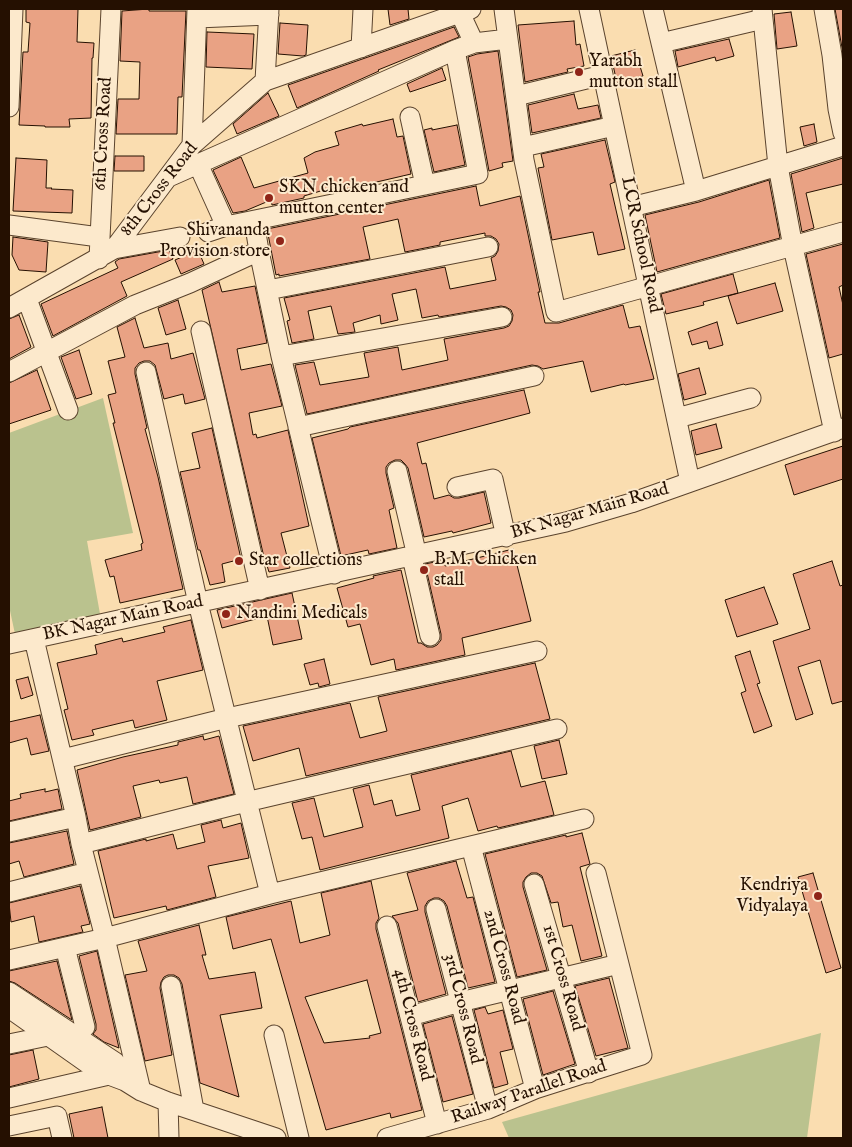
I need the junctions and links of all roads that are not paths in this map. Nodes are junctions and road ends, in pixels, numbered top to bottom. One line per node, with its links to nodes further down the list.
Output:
1 (13, 9): 21 (street)
2 (110, 9): 40 (street, 6th Cross Road)
3 (363, 9): 15 (street)
4 (504, 9): 12 (street)
5 (589, 9): 18 (street, LCR School Road)
6 (653, 9): 13 (street)
7 (824, 9): 17 (street)
8 (465, 11): 14 (street); 15 (street)
9 (269, 12): 10 (street); 19 (street)
10 (197, 14): 26 (street)
11 (763, 14): 13 (street); 30 (street)
12 (508, 39): 14 (street); 20 (street)
13 (661, 42): 33 (street)
14 (474, 43): 16 (street)
15 (361, 48): 19 (street)
16 (455, 50): 29 (street); 32 (street)
17 (838, 54): 22 (street)
18 (603, 75): 20 (street); 24 (street, LCR School Road)
19 (265, 81): 26 (street, 8th Cross Road)
20 (516, 96): 28 (street)
21 (9, 107)
22 (840, 108): 25 (street)
23 (410, 117): 32 (street)
24 (614, 126): 28 (street); 34 (street, LCR School Road)
25 (843, 133)
26 (192, 145): 31 (street, 8th Cross Road)
27 (843, 146): 30 (street)
28 (523, 147): 46 (street)
29 (198, 164): 31 (street); 37 (street)
30 (778, 166): 33 (street); 43 (street)
31 (170, 177): 45 (street, 8th Cross Road)
32 (425, 185): 35 (street)
33 (696, 191): 34 (street)
34 (632, 206): 46 (street, LCR School Road)
35 (254, 221): 37 (street); 44 (street)
36 (9, 225): 40 (street)
37 (226, 226): 38 (street)
38 (208, 232)
39 (843, 232): 43 (street)
40 (99, 237): 45 (street, 6th Cross Road)
41 (180, 237): 45 (street)
42 (488, 247): 47 (street)
43 (793, 247): 46 (street); 61 (street)
44 (259, 250): 47 (street); 52 (street)
45 (107, 254): 48 (street, 8th Cross Road)
46 (648, 285): 59 (street, LCR School Road)
47 (268, 290): 53 (street)
48 (27, 298): 49 (street, 8th Cross Road); 52 (street)
49 (9, 308)
50 (502, 318): 53 (street)
51 (201, 331): 68 (street)
52 (47, 352): 54 (street); 58 (street)
53 (281, 356): 60 (street)
54 (9, 372)
55 (146, 372): 69 (street)
56 (534, 376): 60 (street)
57 (751, 398): 59 (street)
58 (68, 410)
59 (677, 418): 63 (street, LCR School Road)
60 (298, 427): 67 (street)
61 (839, 430): 63 (street, BK Nagar Main Road)
62 (398, 471): 66 (street)
63 (690, 482): 65 (street, BK Nagar Main Road)
64 (457, 487): 65 (street)
65 (506, 536): 66 (street, BK Nagar Main Road)
66 (415, 556): 67 (street, BK Nagar Main Road); 70 (street)
67 (334, 574): 68 (street, BK Nagar Main Road)
68 (260, 590): 69 (street, BK Nagar Main Road)
69 (198, 603): 71 (street, BK Nagar Main Road); 74 (street)
70 (430, 636)
71 (34, 639): 72 (street, BK Nagar Main Road); 76 (street)
72 (9, 644)
73 (537, 651): 74 (street)
74 (227, 718): 76 (street); 77 (street)
75 (557, 729): 77 (street)
76 (63, 759): 78 (street)
77 (246, 802): 81 (street); 87 (street)
78 (76, 817): 80 (street); 81 (street)
79 (584, 819): 82 (street)
80 (9, 832)
81 (81, 844): 83 (street)
82 (472, 846): 87 (street); 96 (street, 2nd Cross Road)
83 (88, 872): 86 (street); 90 (street)
84 (596, 873): 93 (street)
85 (534, 884): 94 (street, 1st Cross Road)
86 (9, 892)
87 (270, 894): 90 (street)
88 (436, 910): 98 (street, 3rd Cross Road)
89 (387, 926): 100 (street, 4th Cross Road)
90 (105, 938): 91 (street); 108 (street)
91 (65, 947): 92 (street); 101 (street)
92 (9, 960)
93 (619, 964): 94 (street); 106 (street, Railway Parallel Road)
94 (561, 976): 96 (street); 106 (street, 1st Cross Road)
95 (171, 986): 112 (street)
96 (509, 990): 98 (street); 107 (street, 2nd Cross Road)
97 (9, 992): 102 (street)
98 (460, 1002): 100 (street); 111 (street, 3rd Cross Road)
99 (9, 1008): 102 (street)
100 (410, 1016): 113 (street, 4th Cross Road)
101 (85, 1027)
102 (52, 1030): 104 (street); 105 (street)
103 (274, 1035): 119 (street)
104 (9, 1044)
105 (116, 1072): 108 (street); 109 (street)
106 (589, 1073): 107 (street, Railway Parallel Road)
107 (535, 1089): 111 (street, Railway Parallel Road)
108 (141, 1091): 110 (street)
109 (11, 1098): 114 (street)
110 (168, 1102): 112 (street); 117 (street)
111 (488, 1109): 113 (street, Railway Parallel Road)
112 (194, 1110): 115 (street)
113 (437, 1124): 120 (street, Railway Parallel Road)
114 (14, 1125): 116 (street)
115 (230, 1130): 118 (street)
116 (62, 1138)
117 (169, 1138)
118 (276, 1138)
119 (299, 1138)
120 (387, 1138)

